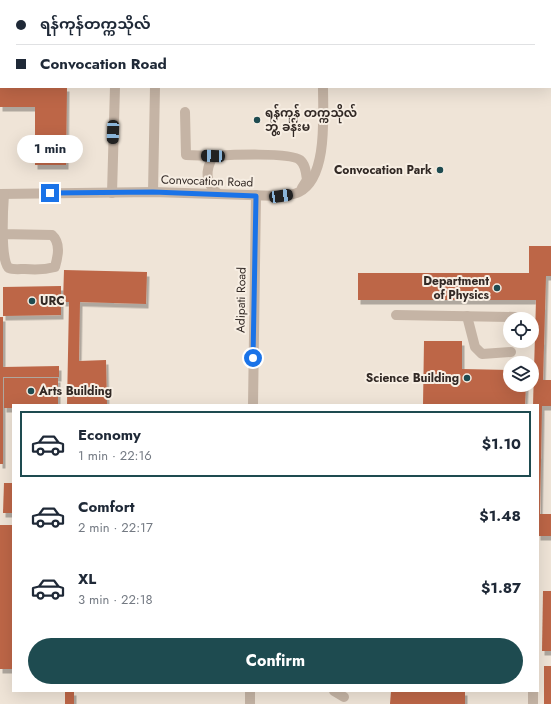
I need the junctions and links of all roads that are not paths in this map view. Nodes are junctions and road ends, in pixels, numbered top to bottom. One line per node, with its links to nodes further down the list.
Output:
1 (115, 88): 8 (street)
2 (155, 88): 6 (street)
3 (323, 88): 7 (street)
4 (185, 112): 5 (street)
5 (213, 156): 7 (street); 10 (street)
6 (153, 192): 8 (street, Convocation Road); 10 (street, Convocation Road)
7 (300, 192): 11 (street, Convocation Road)
8 (112, 193): 9 (street, Convocation Road)
9 (2, 194): 12 (street)
10 (218, 194): 11 (street, Convocation Road)
11 (256, 196): 17 (street, Adipati Road)
12 (1, 234): 12 (street)
13 (396, 315): 14 (street)
14 (467, 316): 15 (street); 16 (street)
15 (503, 317)
16 (511, 352)
17 (253, 404)
18 (250, 692): 22 (street)
19 (335, 692): 21 (street)
20 (533, 692): 23 (street)
21 (344, 698)
22 (250, 704)
23 (533, 704)

